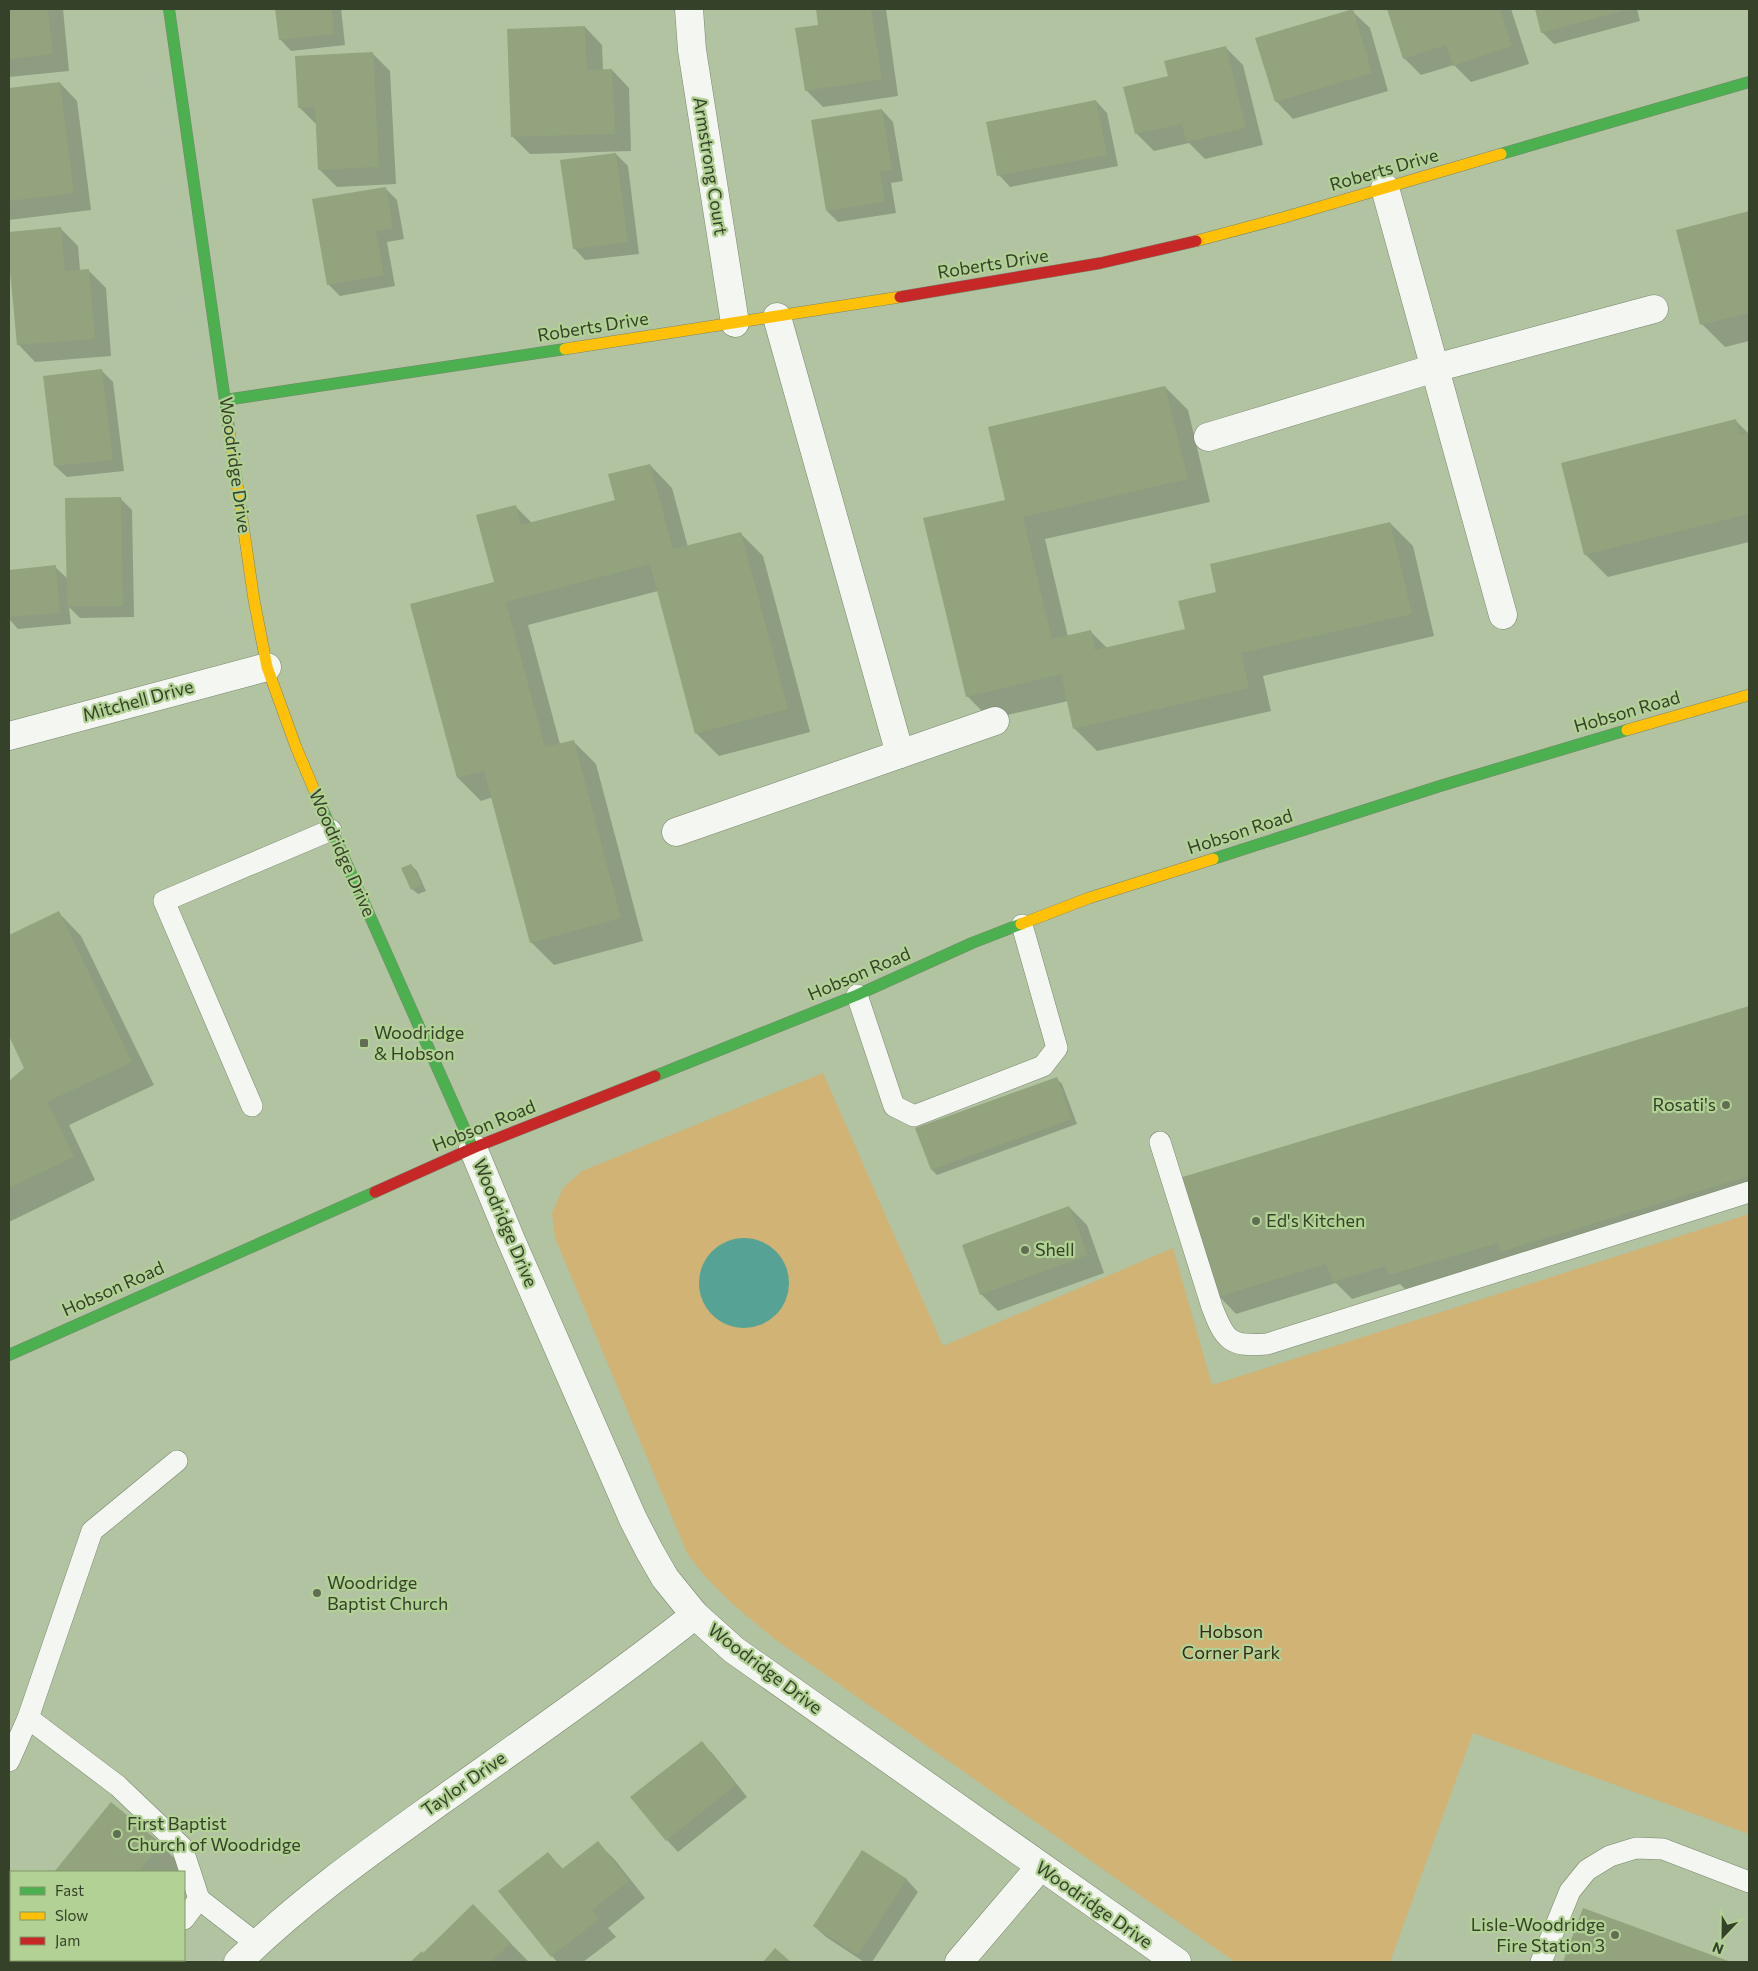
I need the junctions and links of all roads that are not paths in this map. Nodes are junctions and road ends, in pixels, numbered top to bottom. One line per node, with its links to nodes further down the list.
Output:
1 (169, 9): 9 (street, Woodridge Drive)
2 (689, 9): 7 (street, Armstrong Court)
3 (1749, 82): 4 (street, Roberts Drive)
4 (1385, 188): 6 (street, Roberts Drive); 8 (street)
5 (1654, 309): 8 (street)
6 (778, 317): 7 (street, Roberts Drive); 16 (street)
7 (735, 323): 9 (street, Roberts Drive)
8 (1435, 368): 10 (street); 11 (street)
9 (225, 400): 12 (street, Woodridge Drive)
10 (1208, 437)
11 (1503, 615)
12 (267, 667): 15 (street, Mitchell Drive); 17 (street, Woodridge Drive)
13 (1749, 695): 19 (street, Hobson Road)
14 (995, 721): 16 (street)
15 (9, 736)
16 (900, 754): 18 (street)
17 (330, 830): 21 (lane); 23 (street, Woodridge Drive)
18 (676, 832)
19 (1022, 925): 20 (street, Hobson Road); 20 (lane)
20 (857, 995): 23 (street, Hobson Road)
21 (252, 1106)
22 (1160, 1142): 24 (lane)
23 (473, 1148): 25 (street, Hobson Road); 27 (street, Woodridge Drive)
24 (1749, 1192)
25 (9, 1355)
26 (177, 1461): 28 (lane)
27 (695, 1614): 30 (street, Woodridge Drive); 34 (street, Taylor Drive)
28 (28, 1718): 29 (lane); 32 (lane)
29 (9, 1761)
30 (1040, 1867): 35 (street); 36 (street, Woodridge Drive)
31 (1749, 1882): 37 (lane)
32 (199, 1899): 33 (lane); 34 (lane)
33 (185, 1918)
34 (248, 1953)
35 (959, 1962)
36 (1177, 1962)
37 (1542, 1962)

